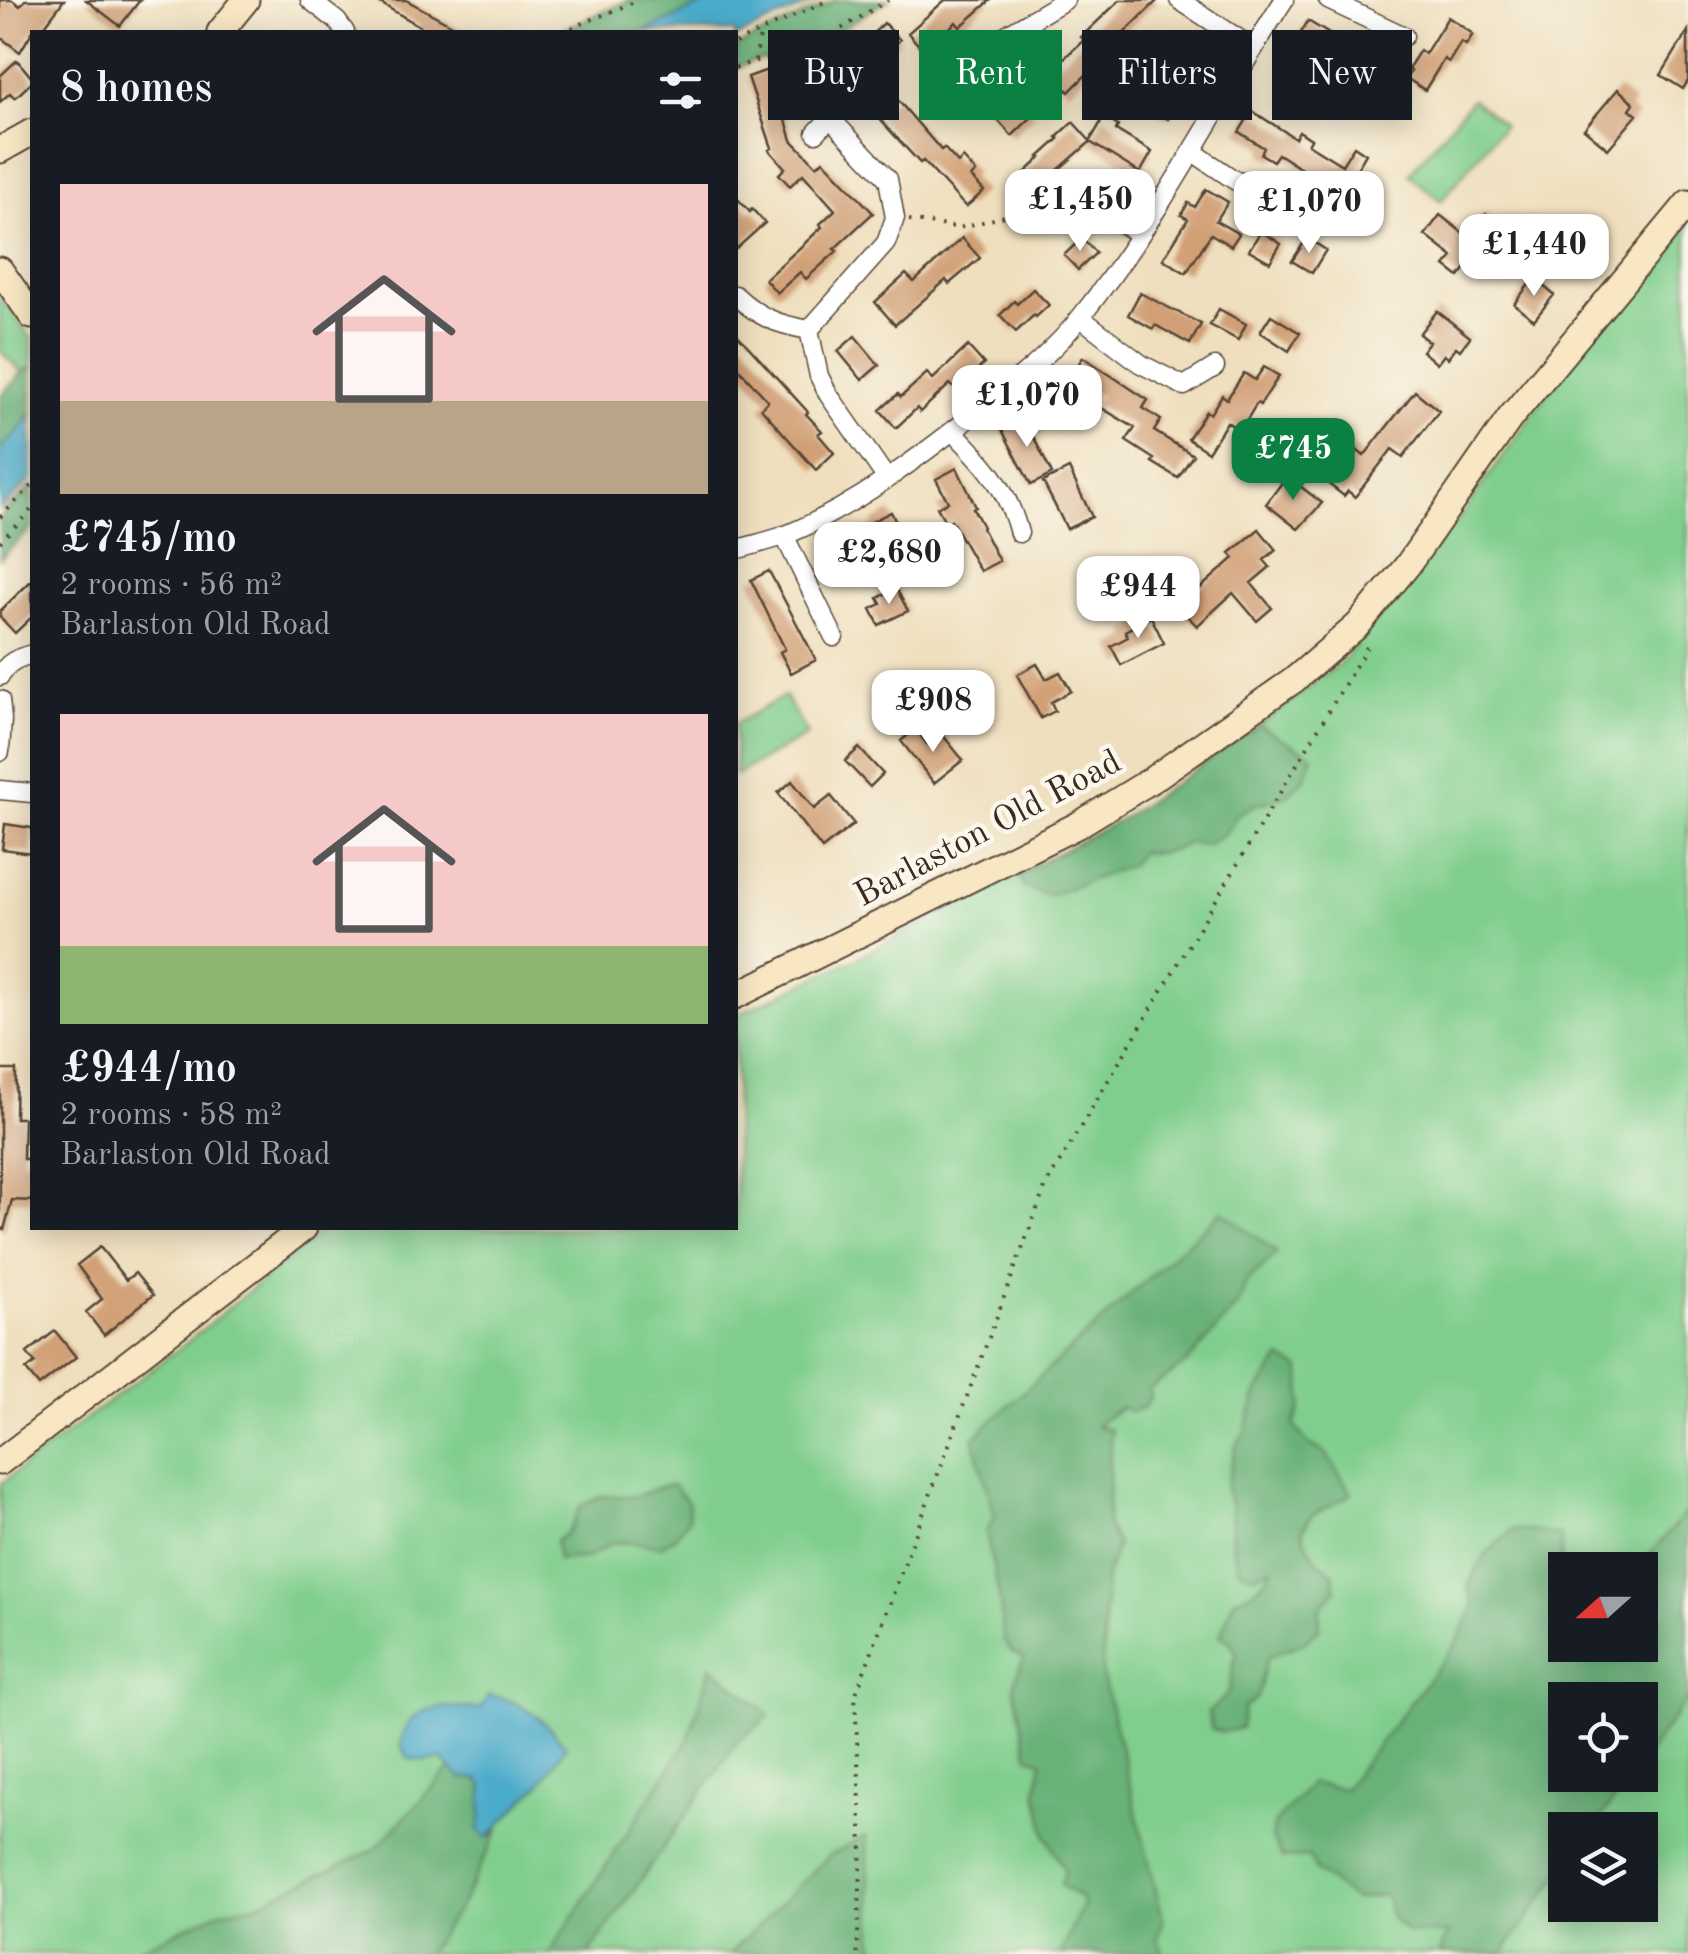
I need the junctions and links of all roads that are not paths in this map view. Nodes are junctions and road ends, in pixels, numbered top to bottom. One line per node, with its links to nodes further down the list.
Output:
1 (246, 0): 8 (street)
2 (310, 0): 9 (street)
3 (1065, 0): 7 (street)
4 (1179, 0): 13 (street)
5 (1284, 0): 13 (street)
6 (1328, 0): 12 (street)
7 (1027, 24): 10 (street); 11 (street)
8 (222, 30)
9 (343, 30)
10 (1016, 30)
11 (1030, 30)
12 (1390, 30)
13 (1253, 48): 19 (street)
14 (828, 120): 17 (street)
15 (832, 120): 30 (street)
16 (30, 133): 18 (street)
17 (816, 134)
18 (0, 150)
19 (1193, 152): 21 (street); 25 (street)
20 (1096, 189): 25 (street)
21 (1298, 202): 23 (street); 24 (street)
22 (1688, 203): 46 (street, Barlaston Old Road)
23 (1314, 215)
24 (1287, 220)
25 (1140, 236): 29 (street)
26 (0, 270): 28 (street)
27 (738, 298): 30 (street)
28 (30, 313)
29 (1081, 318): 32 (street); 34 (street)
30 (809, 330): 35 (street)
31 (1216, 367): 32 (street)
32 (1184, 386): 33 (street)
33 (1175, 404)
34 (953, 431): 35 (street); 36 (street)
35 (887, 478): 37 (street)
36 (1019, 533)
37 (784, 536): 38 (street); 39 (street)
38 (738, 549)
39 (834, 637)
40 (30, 655): 41 (street)
41 (1, 669)
42 (0, 700): 43 (street)
43 (0, 752)
44 (0, 790): 45 (street)
45 (30, 793)
46 (738, 995)
47 (301, 1230): 48 (street)
48 (0, 1462)

